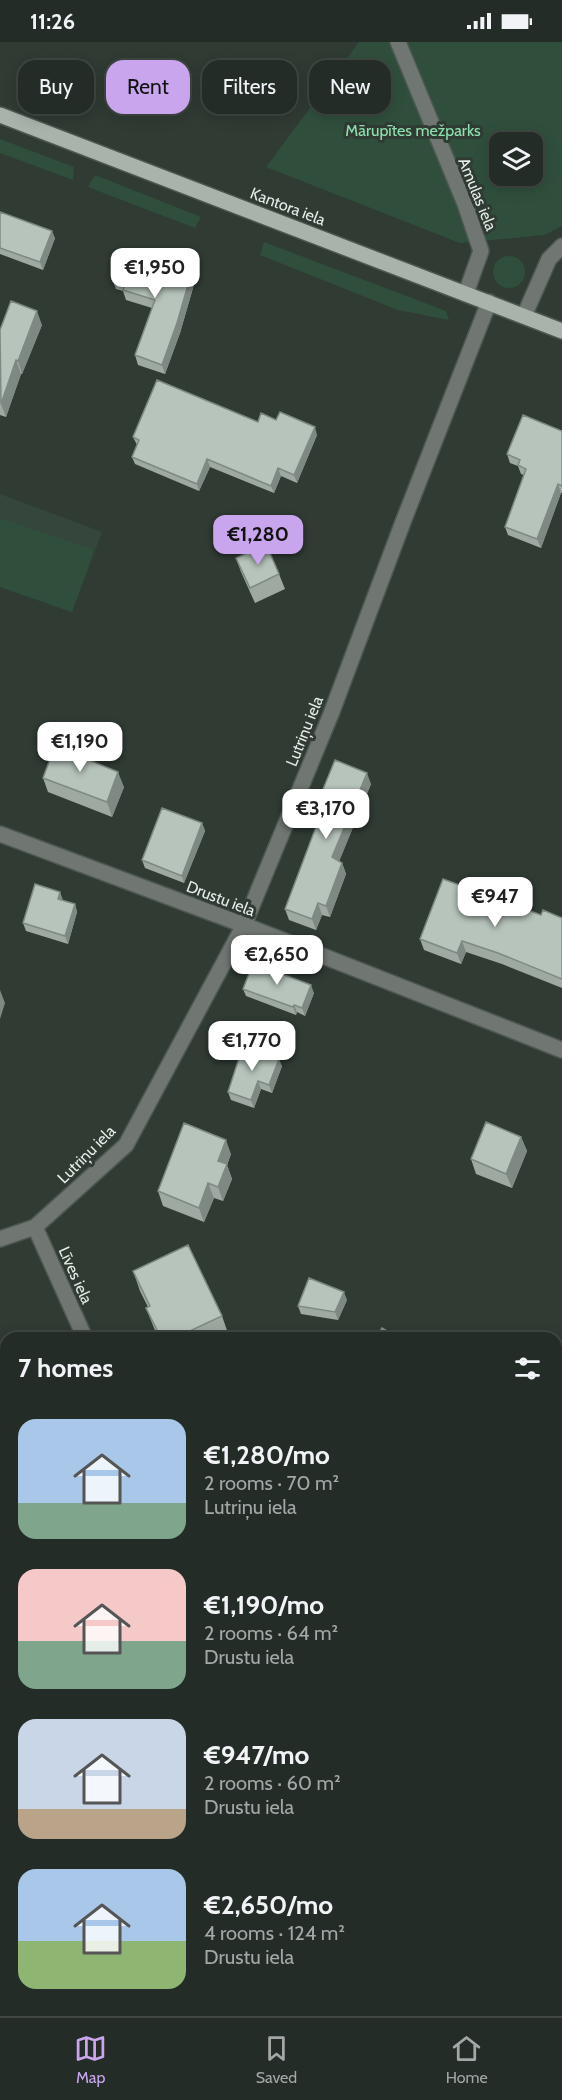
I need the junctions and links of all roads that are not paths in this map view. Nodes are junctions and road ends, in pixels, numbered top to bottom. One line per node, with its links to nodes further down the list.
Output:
1 (398, 42): 4 (street, Amulas iela)
2 (0, 116): 4 (main road, Kantora iela)
3 (562, 246): 6 (street)
4 (466, 293): 5 (main road, Kantora iela)
5 (489, 302): 6 (main road, Kantora iela); 9 (street, Lutriņu iela)
6 (524, 316): 7 (main road, Kantora iela)
7 (562, 331)
8 (0, 834): 9 (street, Drustu iela)
9 (244, 926): 10 (street, Drustu iela); 11 (street, Lutriņu iela)
10 (562, 1050)
11 (35, 1227): 12 (street, Lutriņu iela); 13 (street, Līves iela)
12 (0, 1239)
13 (82, 1332)

